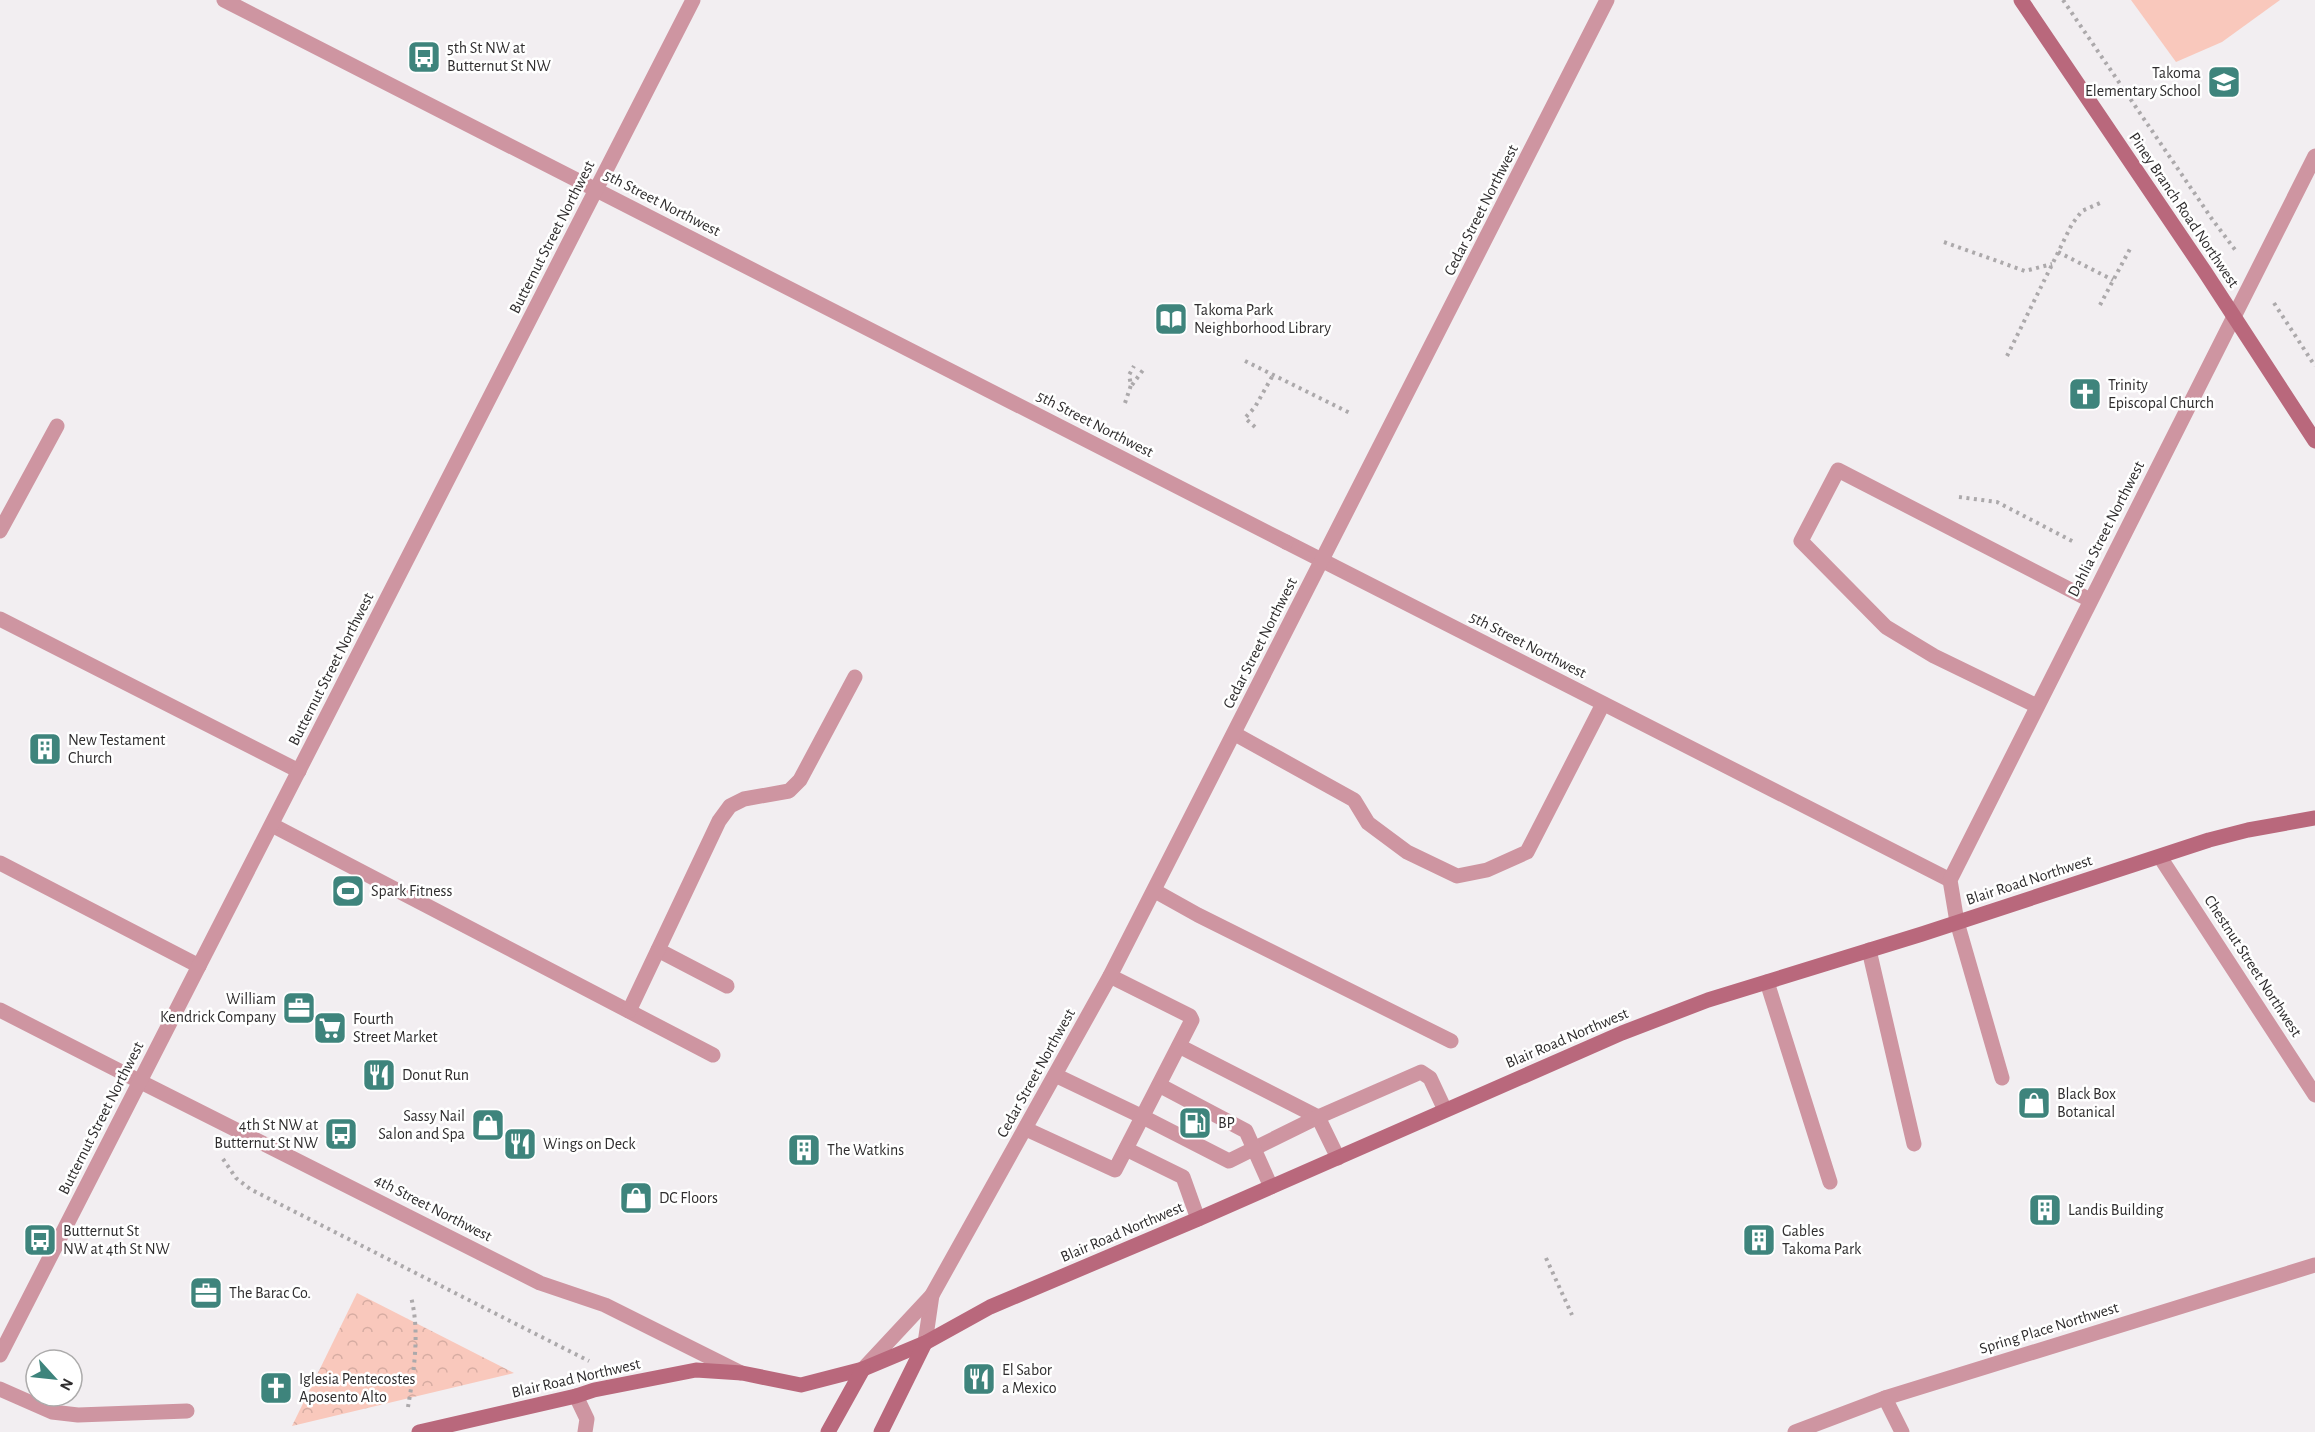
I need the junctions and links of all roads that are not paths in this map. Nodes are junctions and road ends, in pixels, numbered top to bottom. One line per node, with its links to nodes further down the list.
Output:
1 (224, 0): 6 (street, 5th Street Northwest)
2 (693, 0): 6 (street, Butternut Street Northwest)
3 (1607, 0): 11 (street, Cedar Street Northwest)
4 (2021, 0): 7 (main road, Piney Branch Road Northwest)
5 (2315, 156): 7 (street, Dahlia Street Northwest)
6 (596, 190): 11 (street, 5th Street Northwest); 18 (street, Butternut Street Northwest)
7 (2233, 315): 9 (main road, Piney Branch Road Northwest); 12 (street, Dahlia Street Northwest)
8 (57, 426): 10 (street)
9 (2315, 441)
10 (0, 531)
11 (1322, 561): 15 (street, 5th Street Northwest); 17 (street, Cedar Street Northwest)
12 (2090, 600): 16 (street, Dahlia Street Northwest); 16 (street)
13 (0, 619): 18 (street)
14 (855, 677): 26 (street)
15 (1603, 704): 17 (street); 23 (street, 5th Street Northwest)
16 (2037, 706): 23 (street, Dahlia Street Northwest)
17 (1235, 734): 24 (street, Cedar Street Northwest)
18 (299, 771): 20 (street, Butternut Street Northwest)
19 (2315, 818): 21 (main road, Blair Road Northwest)
20 (272, 825): 28 (street, Butternut Street Northwest); 33 (street)
21 (2160, 857): 25 (main road, Blair Road Northwest); 41 (street, Chestnut Street Northwest)
22 (0, 863): 28 (street)
23 (1950, 880): 25 (street)
24 (1155, 891): 29 (street, Cedar Street Northwest); 34 (street)
25 (1957, 922): 27 (main road, Blair Road Northwest); 38 (street)
26 (657, 950): 31 (street); 33 (street)
27 (1869, 950): 30 (main road, Blair Road Northwest); 46 (street)
28 (199, 966): 39 (street, Butternut Street Northwest)
29 (1110, 976): 35 (street); 37 (street, Cedar Street Northwest)
30 (1767, 982): 42 (main road, Blair Road Northwest); 50 (street)
31 (727, 986)
32 (0, 1010): 39 (street, 4th Street Northwest)
33 (629, 1011): 36 (street)
34 (1451, 1041)
35 (1179, 1046): 40 (street); 44 (street)
36 (713, 1055)
37 (1055, 1075): 43 (street); 45 (street, Cedar Street Northwest)
38 (2002, 1078)
39 (139, 1081): 56 (street, Butternut Street Northwest); 58 (street, 4th Street Northwest)
40 (1159, 1085): 43 (street); 48 (street)
41 (2315, 1095)
42 (1445, 1110): 44 (street); 49 (main road, Blair Road Northwest)
43 (1143, 1117): 47 (street); 48 (street)
44 (1318, 1117): 48 (street); 49 (street)
45 (1026, 1129): 47 (street); 54 (street, Cedar Street Northwest)
46 (1914, 1144)
47 (1126, 1149): 52 (street)
48 (1254, 1149): 51 (street)
49 (1338, 1158): 51 (main road, Blair Road Northwest)
50 (1830, 1182)
51 (1271, 1187): 52 (main road, Blair Road Northwest)
52 (1198, 1219): 55 (main road, Blair Road Northwest)
53 (2315, 1265): 61 (street, Spring Place Northwest)
54 (932, 1295): 55 (street, Cedar Street Northwest); 57 (street, Cedar Street Northwest)
55 (925, 1343): 57 (main road, Blair Road Northwest); 66 (main road, Cedar Street Northwest)
56 (0, 1355)
57 (863, 1369): 58 (main road, 4th Street Northwest); 65 (main road, Cedar Street Northwest)
58 (742, 1374): 60 (main road, Blair Road Northwest)
59 (0, 1389): 62 (street)
60 (576, 1396): 63 (main road, Blair Road Northwest); 64 (street)
61 (1885, 1398): 67 (street, Spring Place Northwest); 68 (street)
62 (187, 1411)
63 (419, 1432)
64 (585, 1432)
65 (828, 1432)
66 (881, 1432)
67 (1795, 1432)
68 (1902, 1432)

